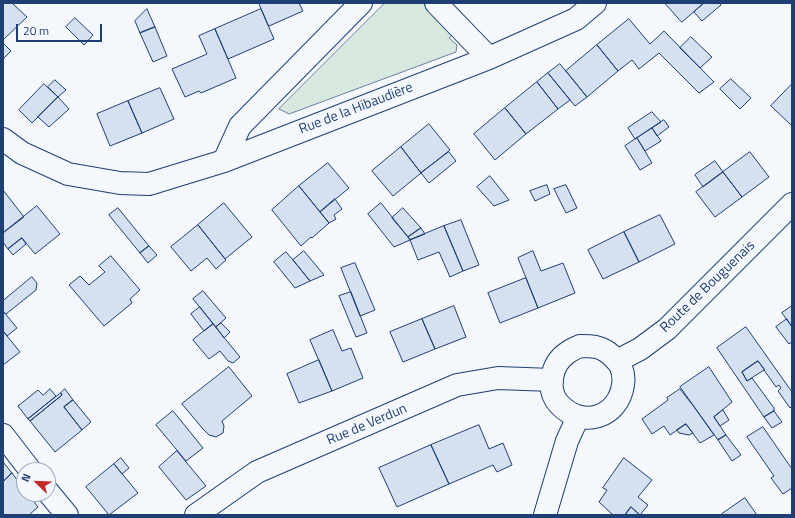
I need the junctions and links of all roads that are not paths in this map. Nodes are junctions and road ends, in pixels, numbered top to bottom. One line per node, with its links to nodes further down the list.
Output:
1 (361, 3): 6 (street)
2 (436, 3): 4 (street)
3 (595, 3): 4 (street, Rue de la Hibaudière)
4 (489, 58): 6 (street, Rue de la Hibaudière)
5 (3, 139): 6 (street, Rue de la Hibaudière)
6 (224, 161)
7 (792, 204): 8 (street, Route de Bouguenais)
8 (617, 361): 9 (street); 10 (street)
9 (552, 380): 10 (street); 15 (street, Rue de Verdun)
10 (578, 417): 16 (street)
11 (3, 435): 12 (street)
12 (24, 462)
13 (56, 502): 14 (street)
14 (66, 515)
15 (196, 515)
16 (545, 515)

